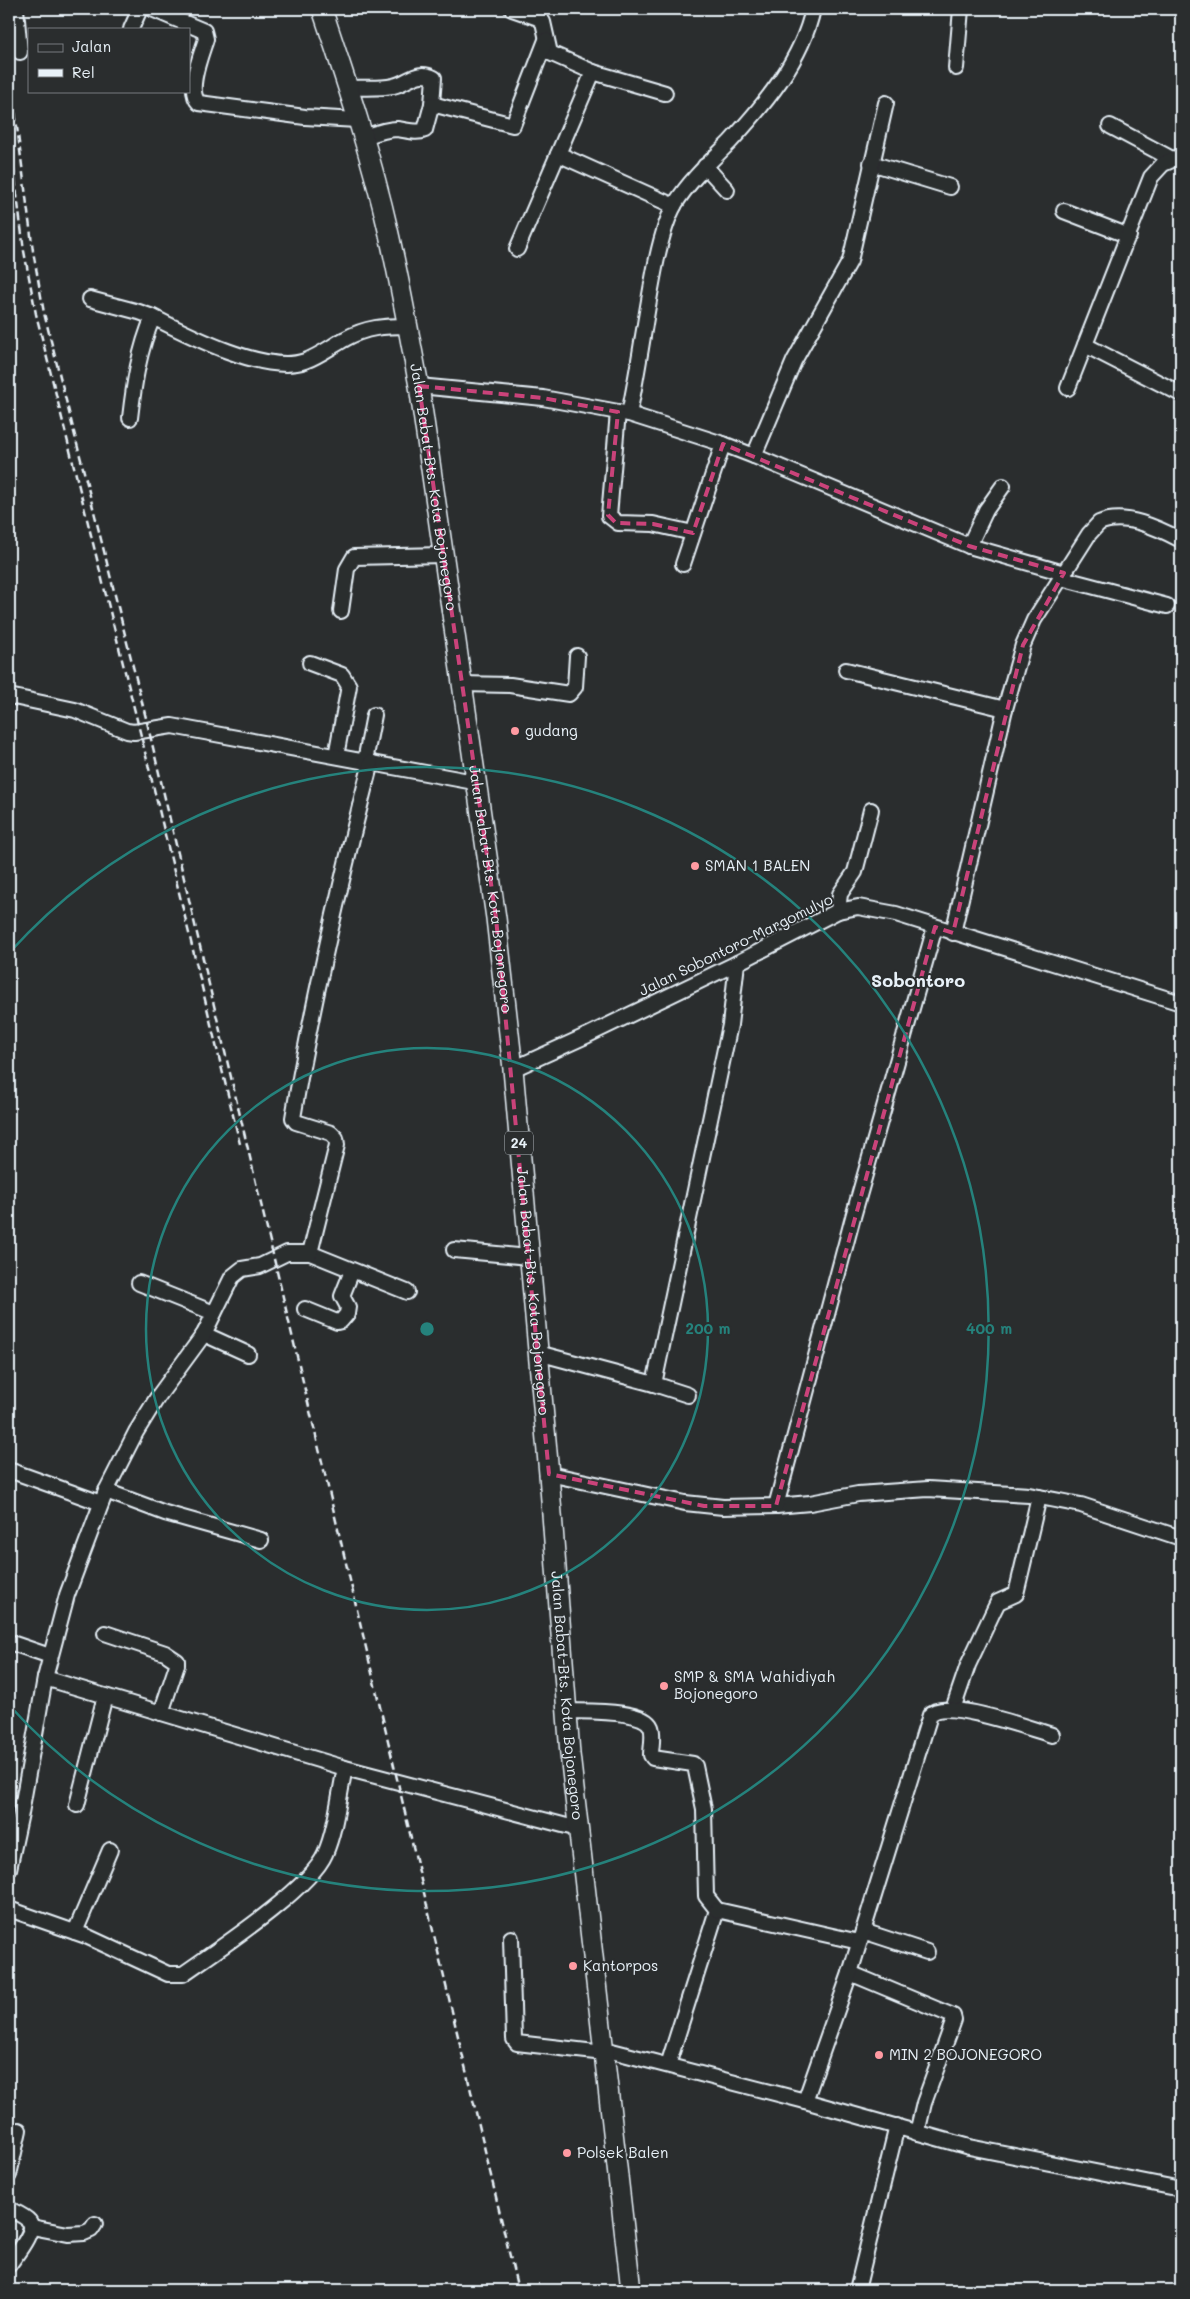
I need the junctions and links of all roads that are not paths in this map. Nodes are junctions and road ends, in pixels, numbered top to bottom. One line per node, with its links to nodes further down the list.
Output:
1 (16, 9): 11 (street)
2 (140, 9): 9 (street)
3 (152, 9): 19 (street)
4 (322, 9): 14 (highway, Jalan Babat-Bts. Kota Bojonegoro / 24)
5 (512, 9): 8 (street)
6 (813, 9): 23 (street)
7 (961, 9): 12 (street)
8 (542, 13): 10 (street)
9 (131, 28)
10 (546, 40): 13 (street); 17 (street)
11 (20, 52)
12 (956, 68)
13 (593, 72): 15 (street); 20 (street)
14 (348, 88): 17 (street); 19 (highway, Jalan Babat-Bts. Kota Bojonegoro / 24)
15 (665, 93)
16 (886, 103): 22 (street)
17 (432, 104): 19 (street)
18 (1110, 126): 21 (street)
19 (359, 129): 32 (highway, Jalan Babat-Bts. Kota Bojonegoro / 24)
20 (558, 154): 26 (street); 29 (street)
21 (1177, 157): 28 (street)
22 (871, 163): 24 (street); 40 (street)
23 (705, 166): 25 (street); 26 (street)
24 (950, 187)
25 (727, 190)
26 (674, 206): 37 (street)
27 (1064, 211): 28 (street)
28 (1129, 236): 33 (street)
29 (517, 249)
30 (90, 299): 31 (street)
31 (152, 317): 32 (street); 38 (street)
32 (408, 326): 34 (highway, Jalan Babat-Bts. Kota Bojonegoro / 24)
33 (1085, 345): 35 (street); 36 (street)
34 (419, 386): 37 (street); 45 (highway, Jalan Babat-Bts. Kota Bojonegoro / 24)
35 (1068, 388)
36 (1179, 392)
37 (624, 413): 39 (street); 42 (street)
38 (130, 418)
39 (723, 444): 40 (street); 42 (street)
40 (754, 456): 44 (street)
41 (1003, 486): 44 (street)
42 (694, 533): 46 (street)
43 (1181, 540): 47 (street)
44 (969, 546): 47 (street)
45 (443, 555): 49 (street); 53 (highway, Jalan Babat-Bts. Kota Bojonegoro / 24)
46 (683, 564)
47 (1062, 576): 48 (street); 55 (street)
48 (1167, 606)
49 (341, 611)
50 (577, 656): 53 (street)
51 (310, 663): 57 (street)
52 (846, 670): 55 (street)
53 (461, 684): 59 (highway, Jalan Babat-Bts. Kota Bojonegoro / 24)
54 (9, 696): 57 (street)
55 (1005, 709): 63 (street)
56 (374, 715): 58 (street)
57 (336, 756): 58 (street)
58 (368, 762): 59 (street); 68 (street)
59 (474, 782): 66 (highway, Jalan Babat-Bts. Kota Bojonegoro / 24)
60 (871, 810): 61 (street)
61 (838, 911): 62 (street, Jalan Sobontoro-Margomulyo); 64 (street, Jalan Sobontoro-Margomulyo)
62 (935, 927): 63 (street, Jalan Sobontoro-Margomulyo); 84 (street)
63 (953, 933): 65 (street, Jalan Sobontoro-Margomulyo)
64 (737, 963): 66 (street, Jalan Sobontoro-Margomulyo); 78 (street)
65 (1181, 1003)
66 (513, 1068): 69 (highway, Jalan Babat-Bts. Kota Bojonegoro / 24)
67 (454, 1250): 69 (street)
68 (310, 1253): 70 (street); 74 (street)
69 (529, 1257): 76 (highway, Jalan Babat-Bts. Kota Bojonegoro / 24)
70 (352, 1271): 72 (street); 73 (street)
71 (139, 1283): 74 (street)
72 (407, 1292)
73 (305, 1309)
74 (214, 1313): 75 (street)
75 (204, 1334): 77 (street); 82 (street)
76 (538, 1352): 78 (street); 81 (highway, Jalan Babat-Bts. Kota Bojonegoro / 24)
77 (248, 1354)
78 (654, 1384): 79 (street)
79 (688, 1395)
80 (9, 1470): 82 (street)
81 (549, 1474): 84 (street); 93 (highway, Jalan Babat-Bts. Kota Bojonegoro / 24)
82 (104, 1497): 86 (street); 89 (street)
83 (1039, 1497): 84 (street); 85 (street); 92 (street)
84 (776, 1506)
85 (1181, 1538)
86 (261, 1540)
87 (105, 1633): 94 (street)
88 (9, 1642): 89 (street)
89 (50, 1656): 90 (street)
90 (45, 1678): 91 (street); 100 (street)
91 (105, 1696): 94 (street); 97 (street)
92 (953, 1709): 95 (street); 104 (street)
93 (566, 1711): 98 (highway, Jalan Babat-Bts. Kota Bojonegoro / 24); 102 (street)
94 (161, 1713): 96 (street)
95 (1052, 1735)
96 (345, 1768): 98 (street); 103 (street)
97 (77, 1805)
98 (578, 1829): 108 (highway, Jalan Babat-Bts. Kota Bojonegoro / 24)
99 (110, 1850): 103 (street)
100 (9, 1869)
101 (9, 1909): 103 (street)
102 (717, 1910): 104 (street); 109 (street)
103 (75, 1932)
104 (861, 1937): 106 (street); 107 (street)
105 (511, 1938): 108 (street)
106 (927, 1952)
107 (850, 1973): 110 (street); 113 (street)
108 (604, 2051): 109 (street); 120 (highway, Jalan Babat-Bts. Kota Bojonegoro / 24)
109 (668, 2065): 110 (street)
110 (805, 2101): 111 (street)
111 (896, 2126): 113 (street); 121 (street)
112 (19, 2130): 114 (street)
113 (918, 2133): 115 (street)
114 (9, 2175)
115 (1181, 2189)
116 (9, 2209): 118 (street)
117 (95, 2224): 118 (street)
118 (32, 2226): 119 (street)
119 (9, 2265)
120 (631, 2290)
121 (857, 2290)

